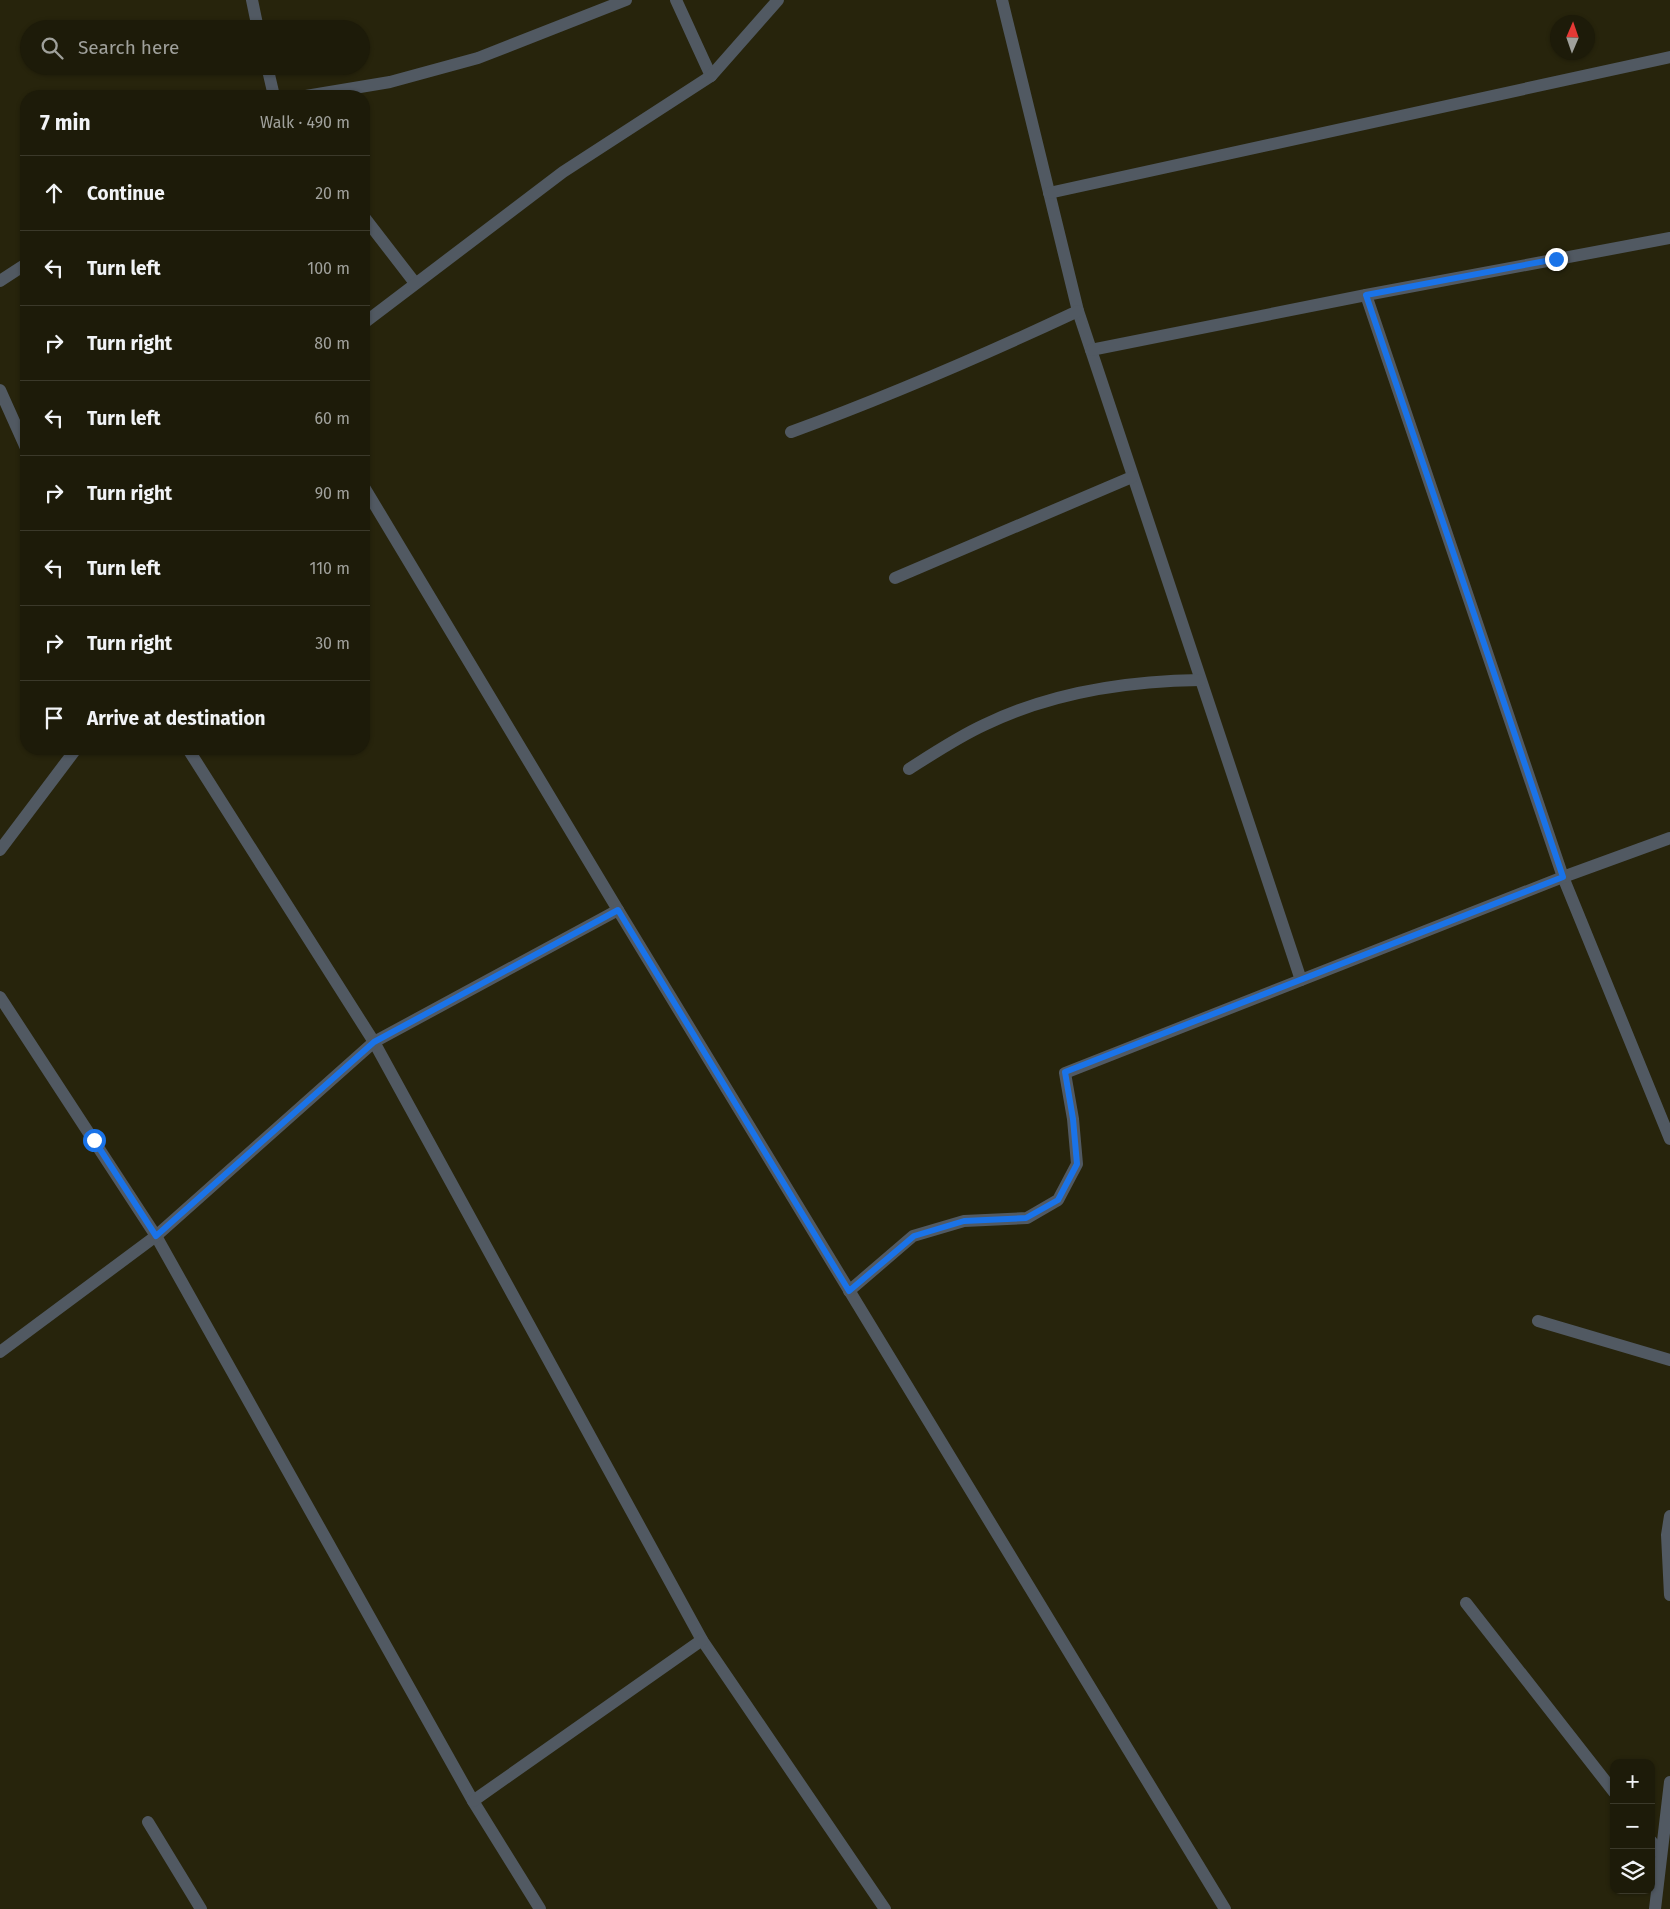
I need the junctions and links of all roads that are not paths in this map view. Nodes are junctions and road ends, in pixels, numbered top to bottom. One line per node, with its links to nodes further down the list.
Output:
1 (252, 0): 6 (street)
2 (626, 0): 11 (street)
3 (676, 0): 9 (street)
4 (778, 0): 9 (street)
5 (1002, 0): 12 (street)
6 (256, 20)
7 (1670, 57): 12 (street)
8 (269, 75): 10 (street)
9 (712, 76): 17 (street)
10 (273, 90)
11 (342, 90)
12 (1049, 193): 19 (street)
13 (370, 225): 17 (street)
14 (1670, 238): 18 (street)
15 (20, 268): 16 (street)
16 (0, 281)
17 (415, 283): 20 (street)
18 (1366, 295): 21 (street); 34 (street)
19 (1078, 311): 21 (street); 23 (street)
20 (370, 318)
21 (1090, 350): 25 (street)
22 (0, 390): 24 (street)
23 (791, 432)
24 (20, 435)
25 (1132, 477): 27 (street); 28 (street)
26 (370, 497): 35 (street)
27 (896, 578)
28 (1200, 680): 31 (street); 36 (street)
29 (71, 755): 33 (street)
30 (192, 755): 38 (street)
31 (909, 770)
32 (1670, 838): 34 (street)
33 (0, 850)
34 (1563, 877): 36 (street); 39 (street)
35 (618, 910): 38 (street); 41 (street)
36 (1301, 980): 41 (street)
37 (0, 997): 40 (street)
38 (374, 1042): 40 (street); 48 (street)
39 (1670, 1139)
40 (156, 1236): 43 (street); 51 (street)
41 (849, 1291): 58 (street)
42 (1538, 1321): 44 (street)
43 (0, 1352)
44 (1670, 1360)
45 (1670, 1516): 46 (street)
46 (1670, 1595)
47 (1466, 1603): 50 (street)
48 (702, 1640): 51 (street); 57 (street)
49 (1670, 1782): 54 (street)
50 (1610, 1787)
51 (474, 1801): 56 (street)
52 (148, 1822): 55 (street)
53 (1655, 1846): 54 (street)
54 (1661, 1854): 59 (street)
55 (201, 1909)
56 (540, 1909)
57 (885, 1909)
58 (1225, 1909)
59 (1655, 1909)

